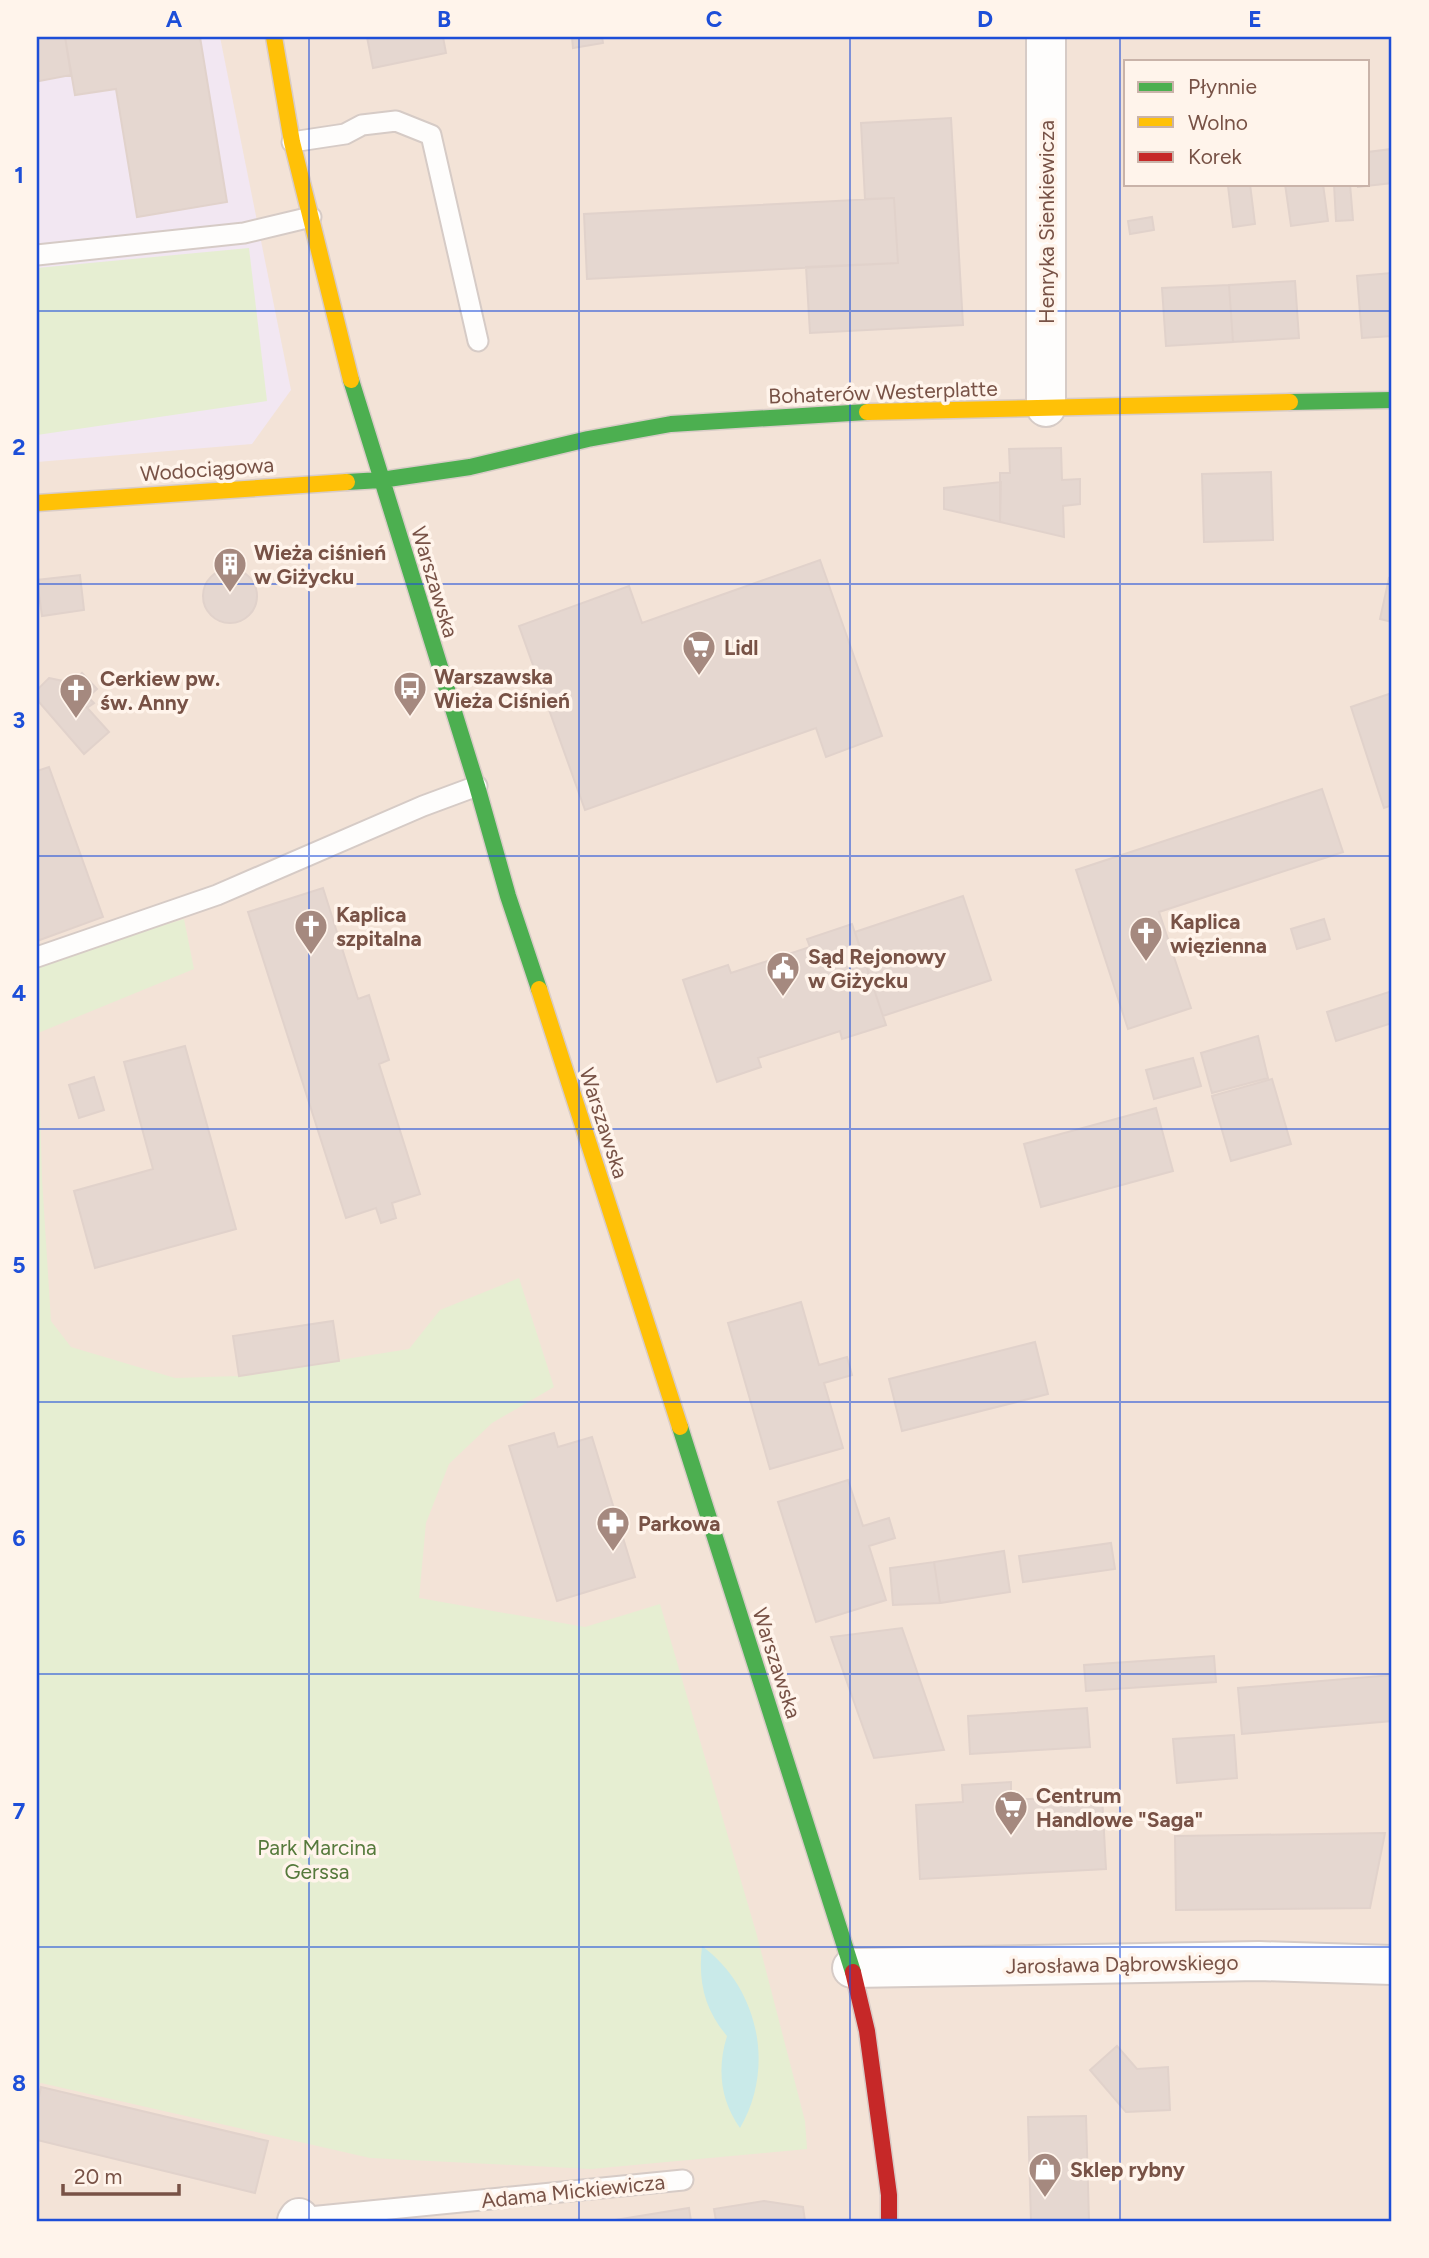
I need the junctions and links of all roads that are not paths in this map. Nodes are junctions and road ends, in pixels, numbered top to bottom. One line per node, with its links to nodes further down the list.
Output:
1 (274, 37): 3 (street, Warszawska)
2 (1046, 37): 8 (street, Henryka Sienkiewicza)
3 (292, 142): 4 (street, Warszawska); 6 (lane)
4 (311, 218): 5 (lane); 9 (street, Warszawska)
5 (37, 255)
6 (478, 341)
7 (1392, 401): 8 (street, Bohaterów Westerplatte)
8 (1046, 407): 9 (street, Bohaterów Westerplatte)
9 (381, 480): 10 (street, Wodociągowa); 11 (street, Warszawska)
10 (37, 503)
11 (477, 786): 12 (lane); 14 (street, Warszawska)
12 (37, 957)
13 (1392, 1965): 14 (street, Jarosława Dąbrowskiego)
14 (852, 1968): 17 (street, Warszawska)
15 (683, 2180): 16 (lane, Adama Mickiewicza)
16 (298, 2220)
17 (889, 2221)

